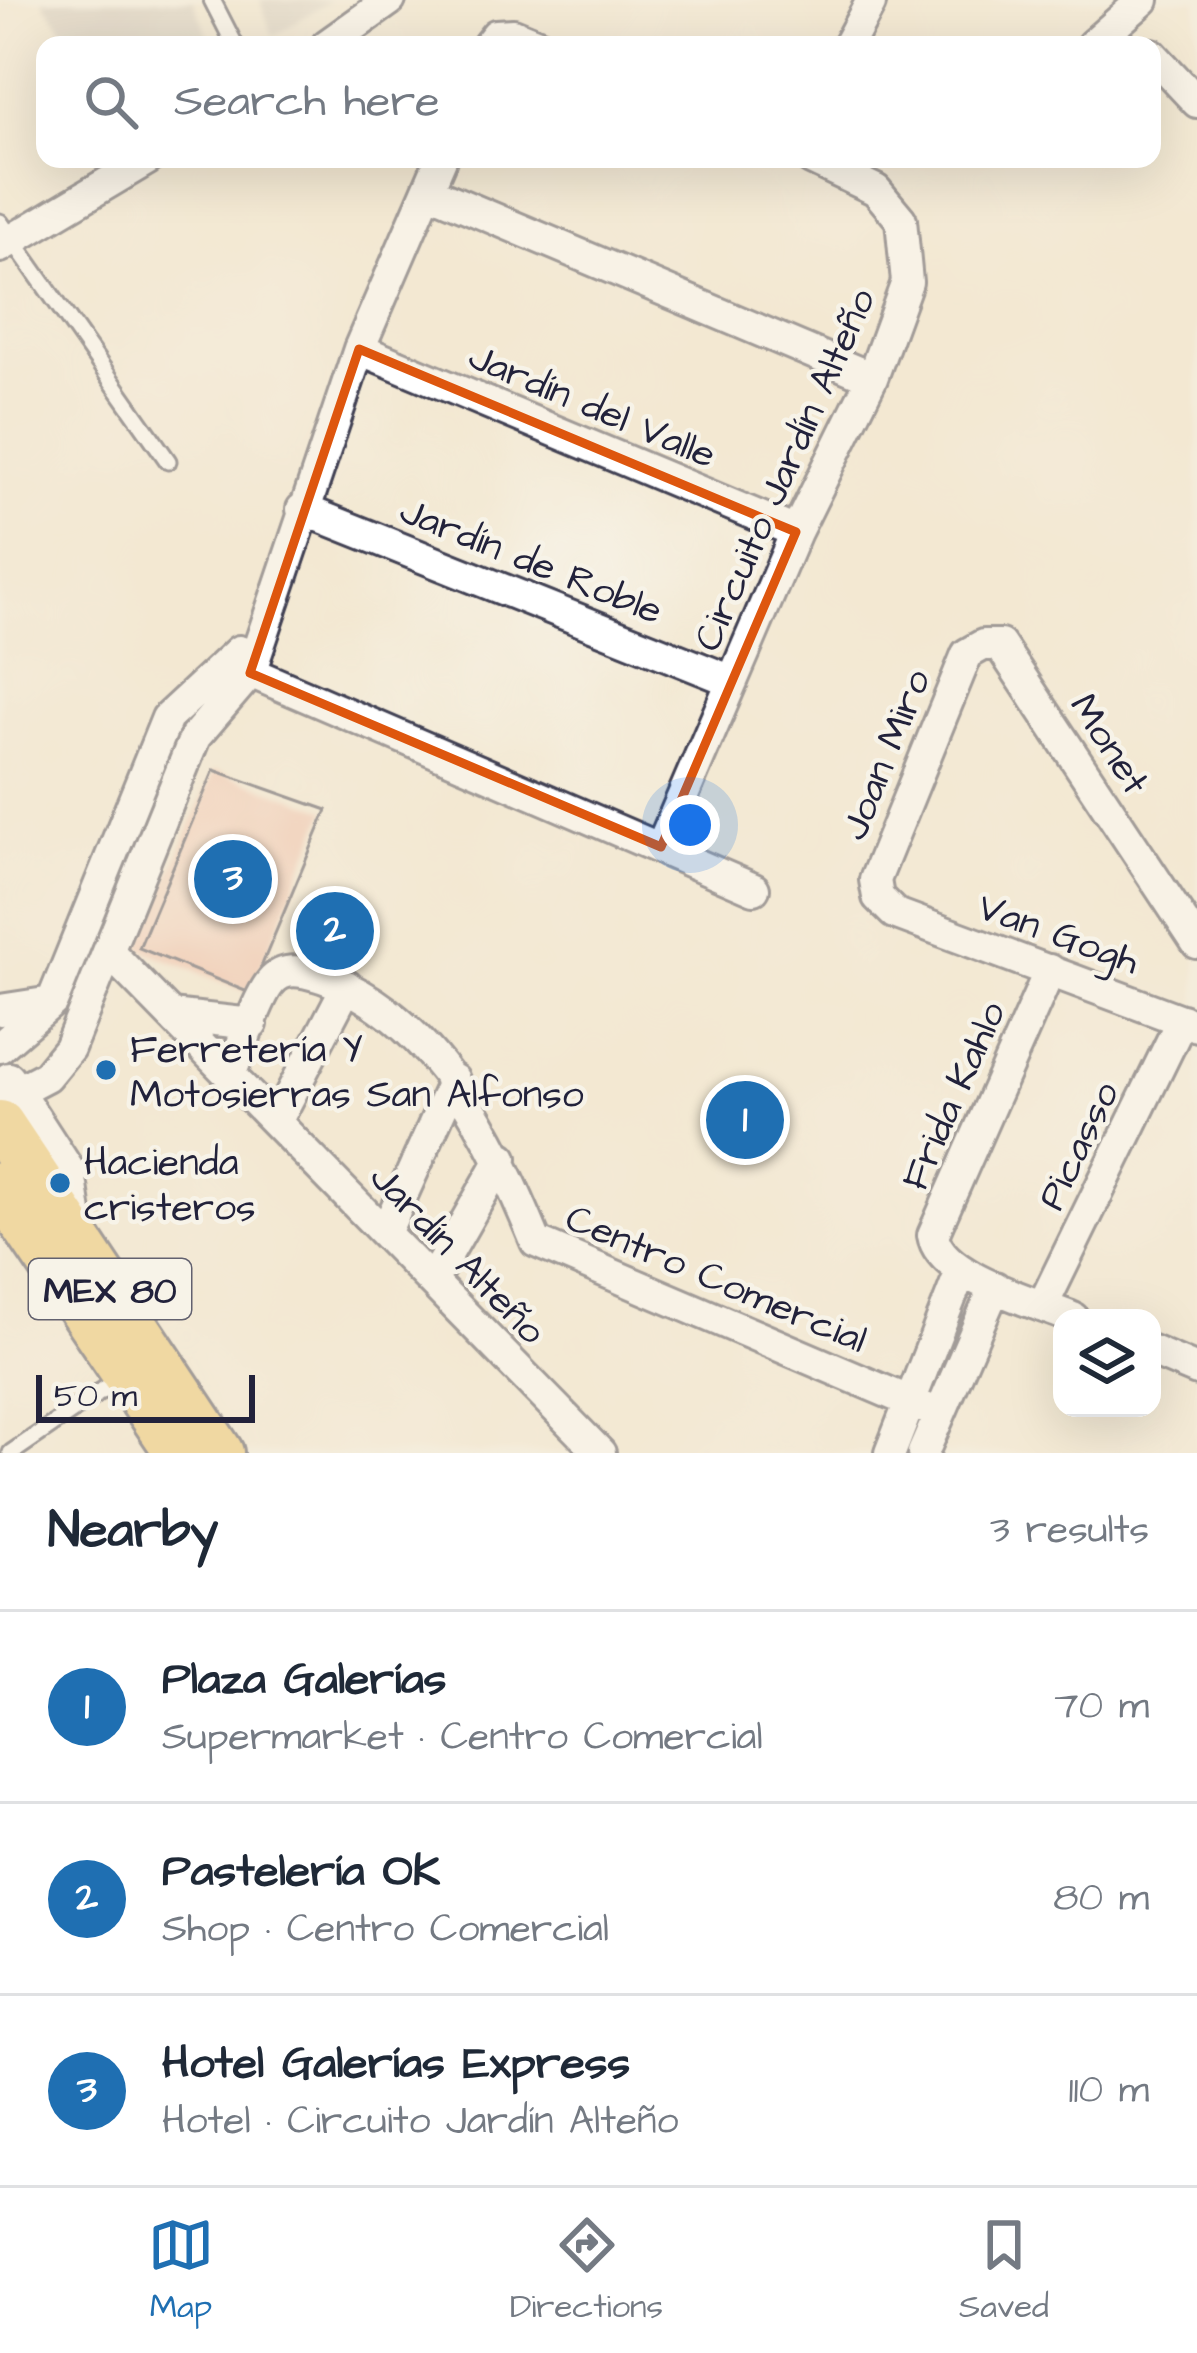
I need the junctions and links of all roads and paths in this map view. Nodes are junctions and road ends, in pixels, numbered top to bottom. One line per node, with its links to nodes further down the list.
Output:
1 (212, 0): 5 (lane)
2 (390, 0): 6 (street)
3 (870, 4): 7 (street)
4 (1122, 7): 8 (street); 9 (street)
5 (230, 36)
6 (340, 36)
7 (853, 36)
8 (1099, 36)
9 (1139, 36)
10 (1161, 64): 11 (street)
11 (1197, 102)
12 (131, 168): 16 (street)
13 (438, 168): 15 (street)
14 (830, 168): 18 (street, Circuito Jardín Alteño)
15 (429, 190): 17 (street); 18 (street)
16 (5, 236): 19 (lane)
17 (359, 349): 20 (street); 21 (street, Jardín del Valle)
18 (872, 378): 21 (street, Circuito Jardín Alteño)
19 (168, 461)
20 (302, 508): 23 (street); 24 (street, Jardín de Roble)
21 (796, 532): 24 (street, Circuito Jardín Alteño)
22 (1000, 646): 29 (street, Joan Miro); 30 (street, Monet)
23 (240, 668): 25 (street); 26 (street); 27 (street)
24 (732, 681): 27 (street, Circuito Jardín Alteño)
25 (167, 718): 26 (street); 34 (street)
26 (195, 737): 31 (street)
27 (661, 847): 28 (street)
28 (754, 889)
29 (894, 913): 32 (street, Van Gogh)
30 (1197, 944)
31 (110, 953): 36 (street, Jardín Alteño); 43 (street)
32 (1050, 970): 37 (street, Van Gogh); 48 (street, Frida Kahlo)
33 (347, 986): 38 (street, Centro Comercial); 42 (street, Centro Comercial); 44 (street)
34 (52, 1001): 35 (street); 39 (street)
35 (0, 1010)
36 (171, 1015): 38 (street); 41 (street, Jardín Alteño)
37 (1190, 1023): 51 (street, Picasso)
38 (252, 1024): 41 (street, Centro Comercial)
39 (0, 1047)
40 (0, 1063): 43 (street)
41 (230, 1075): 44 (street, Jardín Alteño)
42 (454, 1080): 45 (street, Centro Comercial); 47 (street)
43 (6, 1105): 59 (main road, MEX 80)
44 (276, 1122): 47 (street, Jardín Alteño)
45 (502, 1158): 49 (street); 56 (street, Centro Comercial)
46 (0, 1186): 55 (main road, MEX 80)
47 (385, 1233): 49 (street, Jardín Alteño)
48 (950, 1262): 50 (street); 56 (street)
49 (432, 1281): 60 (street, Jardín Alteño)
50 (995, 1287): 51 (street); 56 (street)
51 (1043, 1305): 52 (street)
52 (1053, 1309)
53 (1161, 1355): 54 (street)
54 (1197, 1370)
55 (124, 1375): 57 (lane); 58 (main road, MEX 80)
56 (925, 1408): 61 (street); 62 (street)
57 (10, 1453)
58 (180, 1453)
59 (219, 1453)
60 (600, 1453)
61 (890, 1453)
62 (923, 1453)

